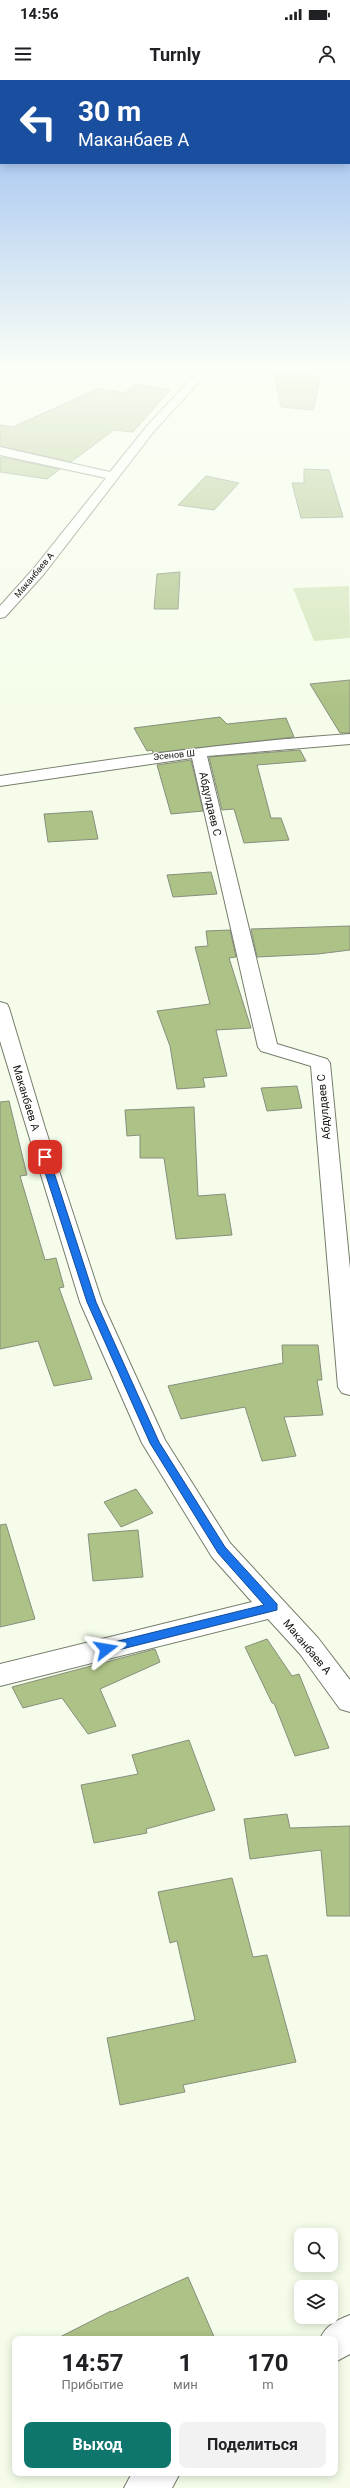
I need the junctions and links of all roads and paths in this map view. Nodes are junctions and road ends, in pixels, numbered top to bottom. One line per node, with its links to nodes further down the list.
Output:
1 (109, 481): 2 (main road, Маканбаев А)
2 (1, 611)
3 (350, 739): 4 (main road, Эсенов Ш)
4 (198, 752): 5 (main road, Эсенов Ш); 7 (main road, Абдулдаев С)
5 (0, 781)
6 (0, 1008): 8 (main road, Маканбаев А)
7 (350, 1387)
8 (273, 1607): 9 (main road); 10 (main road, Маканбаев А)
9 (0, 1675)
10 (350, 1701)
11 (350, 2332): 12 (main road)
12 (338, 2342)
13 (158, 2476): 14 (main road)
14 (142, 2488)

